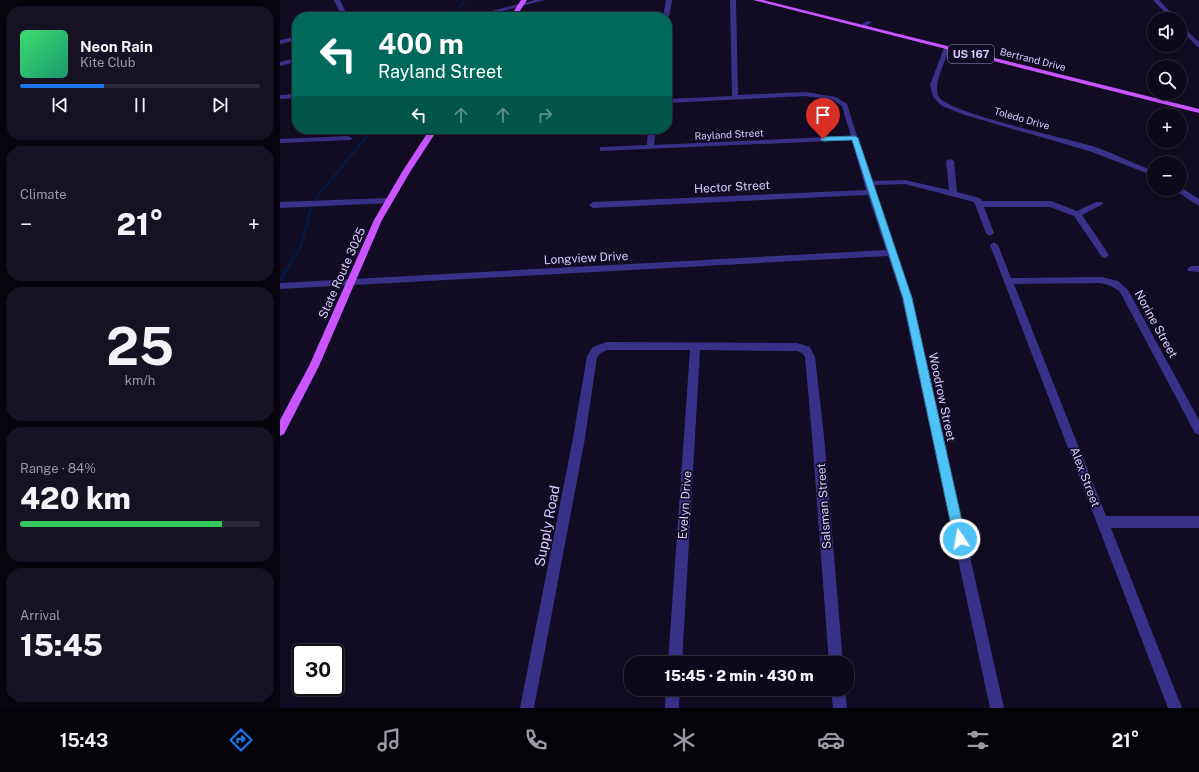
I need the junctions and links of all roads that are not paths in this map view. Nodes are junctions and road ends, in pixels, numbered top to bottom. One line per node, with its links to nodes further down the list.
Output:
1 (337, 0): 9 (street)
2 (542, 0): 8 (street)
3 (669, 0): 12 (street)
4 (733, 0): 26 (street)
5 (756, 0): 15 (main road, Bertrand Drive / US 167)
6 (780, 0): 14 (main road, Bertrand Drive / US 167)
7 (1156, 0): 13 (street)
8 (523, 2): 10 (street); 11 (main road)
9 (343, 12)
10 (488, 12)
11 (516, 12)
12 (667, 12)
13 (1167, 12)
14 (869, 22): 15 (street); 23 (main road, Bertrand Drive / US 167)
15 (863, 26): 20 (main road, Bertrand Drive / US 167)
16 (1187, 33): 19 (street)
17 (292, 39): 18 (street)
18 (280, 42)
19 (1199, 46)
20 (947, 48): 30 (main road, Bertrand Drive / US 167); 39 (street, Toledo Drive)
21 (292, 61): 22 (street)
22 (280, 64)
23 (1147, 91)
24 (280, 96): 25 (street)
25 (292, 96)
26 (735, 97): 28 (street); 34 (street, Woodrow Street)
27 (1183, 100): 29 (main road, Bertrand Drive / US 167)
28 (672, 101)
29 (1199, 104)
30 (1199, 111)
31 (431, 134): 43 (main road, State Route 3025)
32 (651, 134): 36 (street)
33 (348, 138): 35 (street)
34 (855, 138): 36 (street, Rayland Street); 40 (street, Woodrow Street)
35 (280, 141)
36 (650, 147): 37 (street, Rayland Street)
37 (603, 149)
38 (950, 161): 41 (street)
39 (1147, 171)
40 (870, 187): 41 (street, Hector Street); 48 (street, Hector Street); 52 (street, Woodrow Street)
41 (953, 194): 45 (street, Hector Street)
42 (1187, 195): 44 (street)
43 (388, 201): 47 (street); 55 (main road, State Route 3025)
44 (1199, 203)
45 (979, 204): 49 (street); 50 (street)
46 (1099, 204): 49 (street)
47 (280, 205)
48 (593, 205)
49 (1077, 214): 53 (street)
50 (990, 233)
51 (994, 245): 54 (street, Alex Street)
52 (892, 253): 55 (street, Longview Drive); 69 (street, Woodrow Street)
53 (1105, 255)
54 (1009, 281): 58 (street, Norine Street); 60 (street, Alex Street)
55 (350, 283): 56 (street, Longview Drive); 59 (main road, State Route 3025)
56 (280, 286)
57 (695, 346): 62 (street, Evelyn Drive); 63 (street, Salsman Street); 66 (street, Supply Road)
58 (1199, 430)
59 (280, 431)
60 (1102, 522): 61 (street); 70 (street, Alex Street)
61 (1199, 522)
62 (675, 656)
63 (835, 656)
64 (673, 696): 67 (street)
65 (839, 696): 68 (street)
66 (527, 708)
67 (672, 708)
68 (840, 708)
69 (997, 708)
70 (1175, 708)

